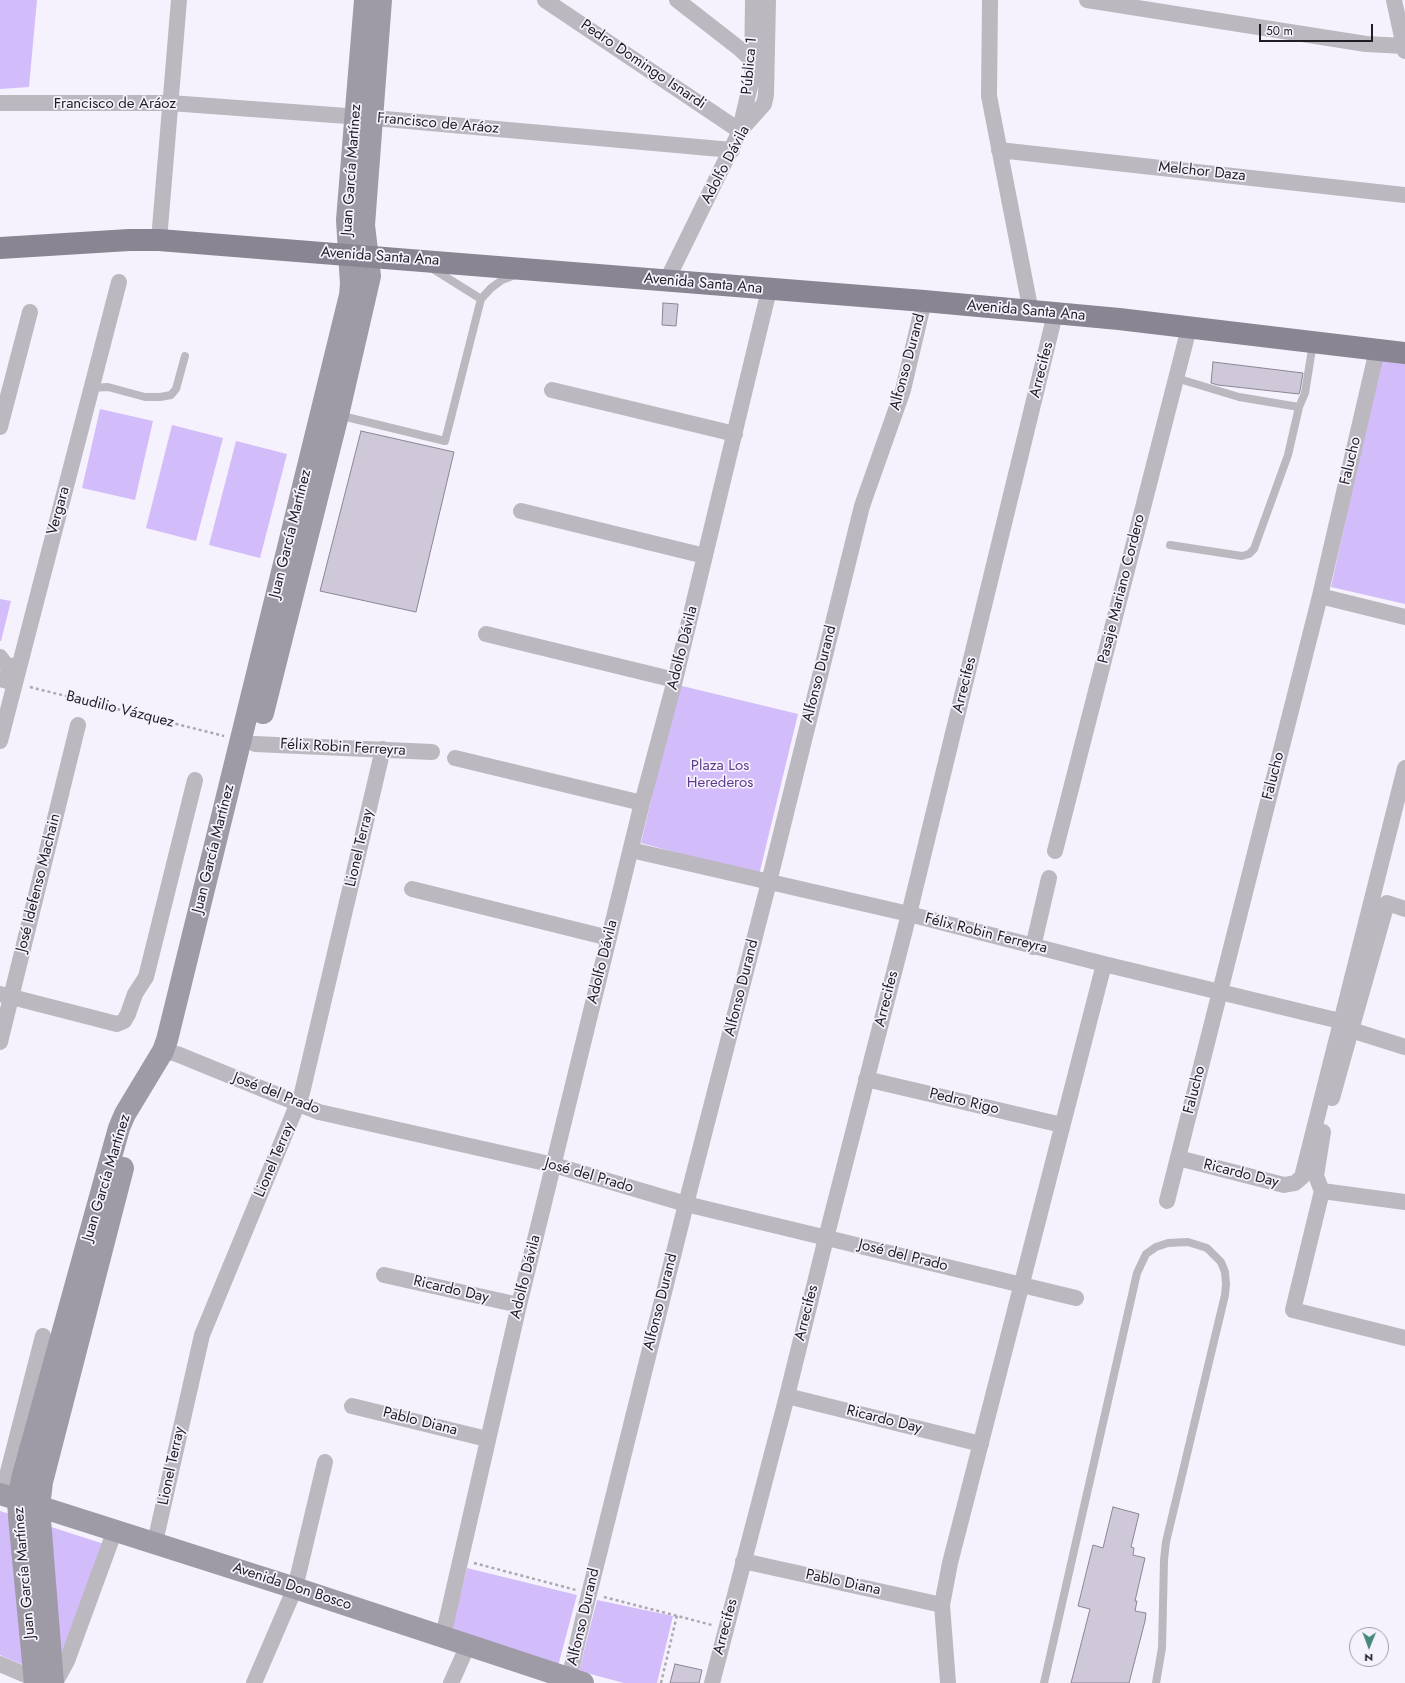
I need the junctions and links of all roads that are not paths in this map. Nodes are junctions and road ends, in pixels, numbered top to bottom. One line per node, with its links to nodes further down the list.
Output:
1 (179, 0): 14 (street)
2 (364, 0): 15 (main road, Juan García Martínez)
3 (382, 0): 15 (main road, Juan García Martínez)
4 (545, 0): 16 (street, Pedro Domingo Isnardi)
5 (677, 0): 12 (street)
6 (753, 0): 12 (street, Pública 1)
7 (768, 0): 16 (street, Adolfo Dávila)
8 (990, 0): 18 (street)
9 (1087, 0): 11 (street)
10 (1394, 0): 11 (street)
11 (1404, 48)
12 (753, 61): 16 (street, Pública 1)
13 (0, 103): 14 (street, Francisco de Aráoz)
14 (170, 103): 15 (street, Francisco de Aráoz); 20 (street)
15 (365, 117): 17 (street, Francisco de Aráoz); 22 (main road, Juan García Martínez)
16 (740, 131): 17 (street, Adolfo Dávila)
17 (732, 150): 25 (street, Adolfo Dávila)
18 (999, 150): 19 (street, Melchor Daza); 31 (street)
19 (1405, 195)
20 (159, 240): 21 (main road, Avenida Santa Ana); 22 (main road, Avenida Santa Ana)
21 (0, 248)
22 (359, 255): 23 (main road, Avenida Santa Ana); 42 (main road, Juan García Martínez); 57 (main road, Juan García Martínez)
23 (419, 260): 24 (main road, Avenida Santa Ana); 28 (lane)
24 (534, 269): 25 (main road, Avenida Santa Ana); 28 (lane)
25 (667, 280): 27 (main road, Avenida Santa Ana)
26 (119, 282): 39 (street, Vergara)
27 (769, 290): 29 (main road, Avenida Santa Ana); 44 (street, Adolfo Dávila)
28 (481, 299): 42 (lane)
29 (924, 301): 31 (main road, Avenida Santa Ana); 67 (street, Alfonso Durand)
30 (30, 312): 43 (street)
31 (1031, 312): 32 (main road, Avenida Santa Ana)
32 (1056, 314): 33 (main road, Avenida Santa Ana); 70 (street, Arrecifes)
33 (1189, 328): 34 (main road, Avenida Santa Ana); 38 (street, Pasaje Mariano Cordero)
34 (1313, 342): 35 (main road, Avenida Santa Ana); 41 (lane)
35 (1376, 350): 36 (main road, Avenida Santa Ana); 48 (street, Falucho)
36 (1405, 353)
37 (185, 356): 39 (lane)
38 (1176, 378): 41 (lane); 65 (street, Pasaje Mariano Cordero)
39 (91, 388): 52 (street, Vergara)
40 (552, 390): 44 (street)
41 (1299, 407): 46 (lane)
42 (338, 415): 57 (main road, Juan García Martínez)
43 (0, 428)
44 (735, 434): 47 (street, Adolfo Dávila)
45 (521, 511): 47 (street)
46 (1170, 545)
47 (705, 556): 53 (street, Adolfo Dávila)
48 (1320, 596): 49 (street); 74 (street, Falucho)
49 (1405, 617)
50 (486, 634): 53 (street)
51 (0, 657): 52 (street)
52 (18, 667): 54 (street, Vergara)
53 (675, 680): 63 (street, Adolfo Dávila)
54 (7, 681): 56 (street, Vergara)
55 (78, 725): 75 (street, José Idefenso Machain)
56 (0, 741)
57 (248, 742): 58 (street, Félix Robin Ferreyra); 79 (main road, Juan García Martínez)
58 (383, 749): 59 (street, Félix Robin Ferreyra); 81 (street, Lionel Terray)
59 (432, 752)
60 (455, 758): 63 (street)
61 (1404, 774): 76 (street)
62 (195, 780): 75 (street)
63 (642, 803): 64 (street, Adolfo Dávila)
64 (631, 850): 67 (street, Félix Robin Ferreyra); 71 (street, Adolfo Dávila)
65 (1055, 851)
66 (1049, 878): 72 (street)
67 (769, 882): 70 (street, Félix Robin Ferreyra); 88 (street, Alfonso Durand)
68 (412, 889): 71 (street)
69 (1405, 909): 76 (street)
70 (909, 914): 72 (street, Félix Robin Ferreyra); 80 (street, Arrecifes)
71 (609, 938): 84 (street, Adolfo Dávila)
72 (1033, 947): 73 (street, Félix Robin Ferreyra)
73 (1104, 964): 74 (street, Félix Robin Ferreyra); 82 (street)
74 (1219, 993): 76 (street, Félix Robin Ferreyra); 83 (street, Falucho)
75 (6, 995): 77 (street, José Idefenso Machain)
76 (1345, 1026): 78 (street, Félix Robin Ferreyra); 83 (street, Ricardo Day); 85 (street)
77 (0, 1042)
78 (1405, 1047)
79 (170, 1052): 81 (street, José del Prado); 101 (main road, Juan García Martínez); 102 (main road, Juan García Martínez)
80 (866, 1079): 82 (street, Pedro Rigo); 89 (street, Arrecifes)
81 (299, 1104): 84 (street, José del Prado); 104 (street, Lionel Terray)
82 (1062, 1125): 91 (street)
83 (1178, 1158): 86 (street, Falucho)
84 (554, 1165): 88 (street, José del Prado); 93 (street, Adolfo Dávila)
85 (1322, 1191): 87 (street); 95 (street)
86 (1167, 1201)
87 (1405, 1202)
88 (686, 1204): 89 (street, José del Prado); 111 (street, Alfonso Durand)
89 (826, 1238): 91 (street, José del Prado); 96 (street, Arrecifes)
90 (384, 1275): 93 (street, Ricardo Day)
91 (1021, 1285): 92 (street, José del Prado); 99 (street)
92 (1076, 1298)
93 (519, 1305): 98 (street, Adolfo Dávila)
94 (43, 1336): 101 (street)
95 (1405, 1338)
96 (787, 1396): 99 (street, Ricardo Day); 105 (street, Arrecifes)
97 (352, 1406): 98 (street, Pablo Diana)
98 (487, 1439): 108 (street, Adolfo Dávila)
99 (980, 1444): 107 (street)
100 (325, 1462): 106 (street)
101 (7, 1497): 102 (main road, Avenida Don Bosco); 112 (main road, Juan García Martínez)
102 (39, 1507): 103 (main road, Avenida Don Bosco); 112 (main road, Juan García Martínez)
103 (115, 1530): 104 (main road, Avenida Don Bosco); 112 (street)
104 (155, 1542): 106 (main road, Avenida Don Bosco)
105 (743, 1561): 107 (street, Pablo Diana); 115 (street, Arrecifes)
106 (295, 1588): 108 (main road, Avenida Don Bosco); 113 (street)
107 (942, 1605): 116 (street)
108 (443, 1636): 109 (main road, Avenida Don Bosco)
109 (468, 1644): 111 (main road, Avenida Don Bosco); 114 (street)
110 (0, 1664): 112 (street)
111 (576, 1681)
112 (44, 1682)
113 (254, 1683)
114 (451, 1683)
115 (712, 1683)
116 (948, 1683)
117 (1044, 1683): 118 (lane)
118 (1156, 1683)

